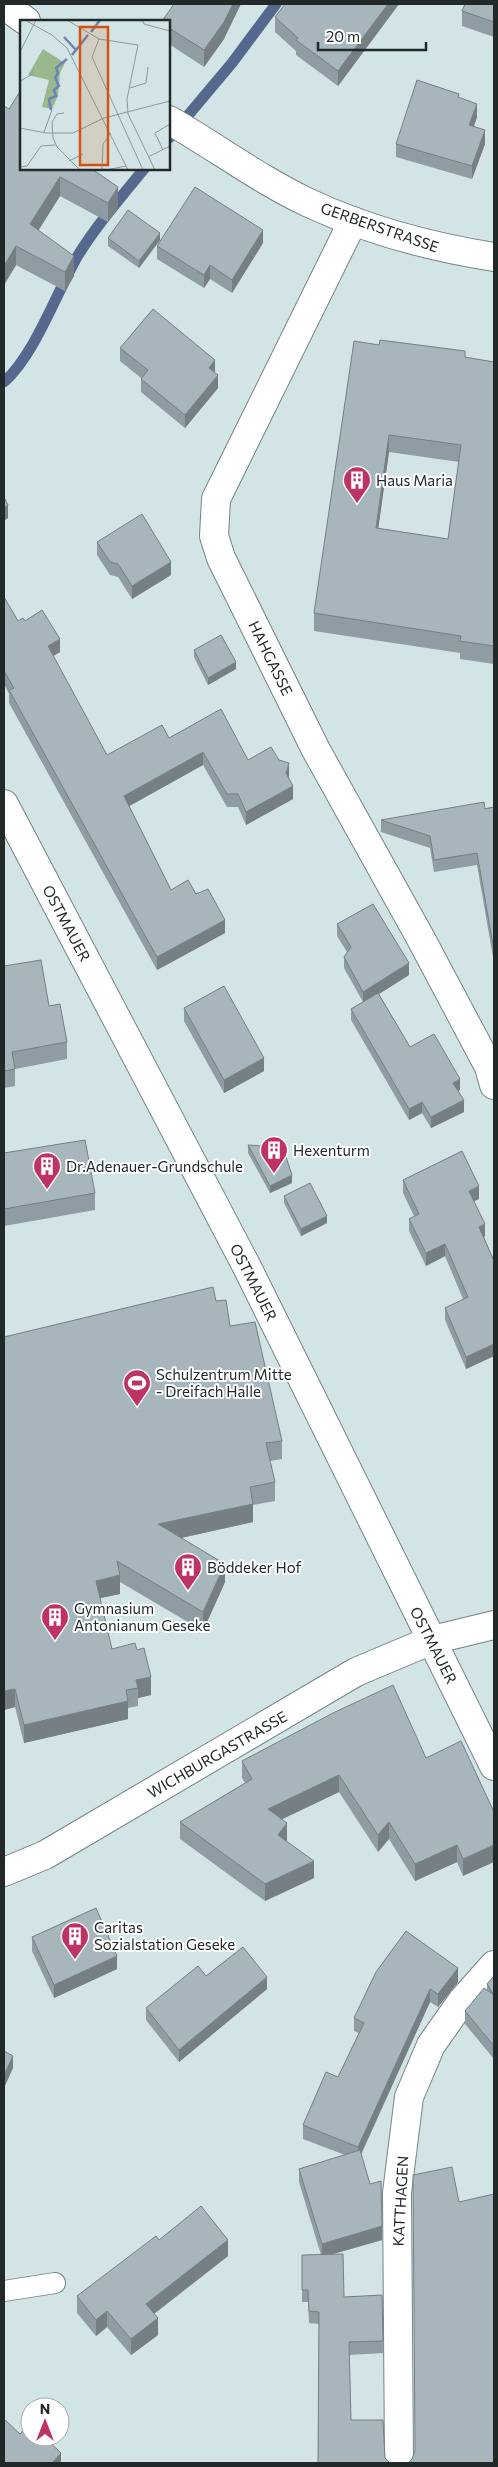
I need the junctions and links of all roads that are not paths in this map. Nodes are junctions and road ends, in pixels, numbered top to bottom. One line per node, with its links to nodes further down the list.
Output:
1 (4, 5): 2 (street)
2 (25, 20)
3 (170, 121): 4 (street, GERBERSTRASSE)
4 (353, 221): 5 (street, GERBERSTRASSE); 7 (street, HAHGASSE)
5 (494, 257)
6 (4, 804): 9 (street, OSTMAUER)
7 (494, 1085)
8 (494, 1625): 9 (street, WICHBURGASTRASSE)
9 (432, 1640): 10 (street, OSTMAUER); 11 (street, WICHBURGASTRASSE)
10 (494, 1766)
11 (4, 1872)
12 (494, 1965): 15 (street, KATTHAGEN)
13 (55, 2283): 14 (lane)
14 (4, 2292)
15 (399, 2463)

